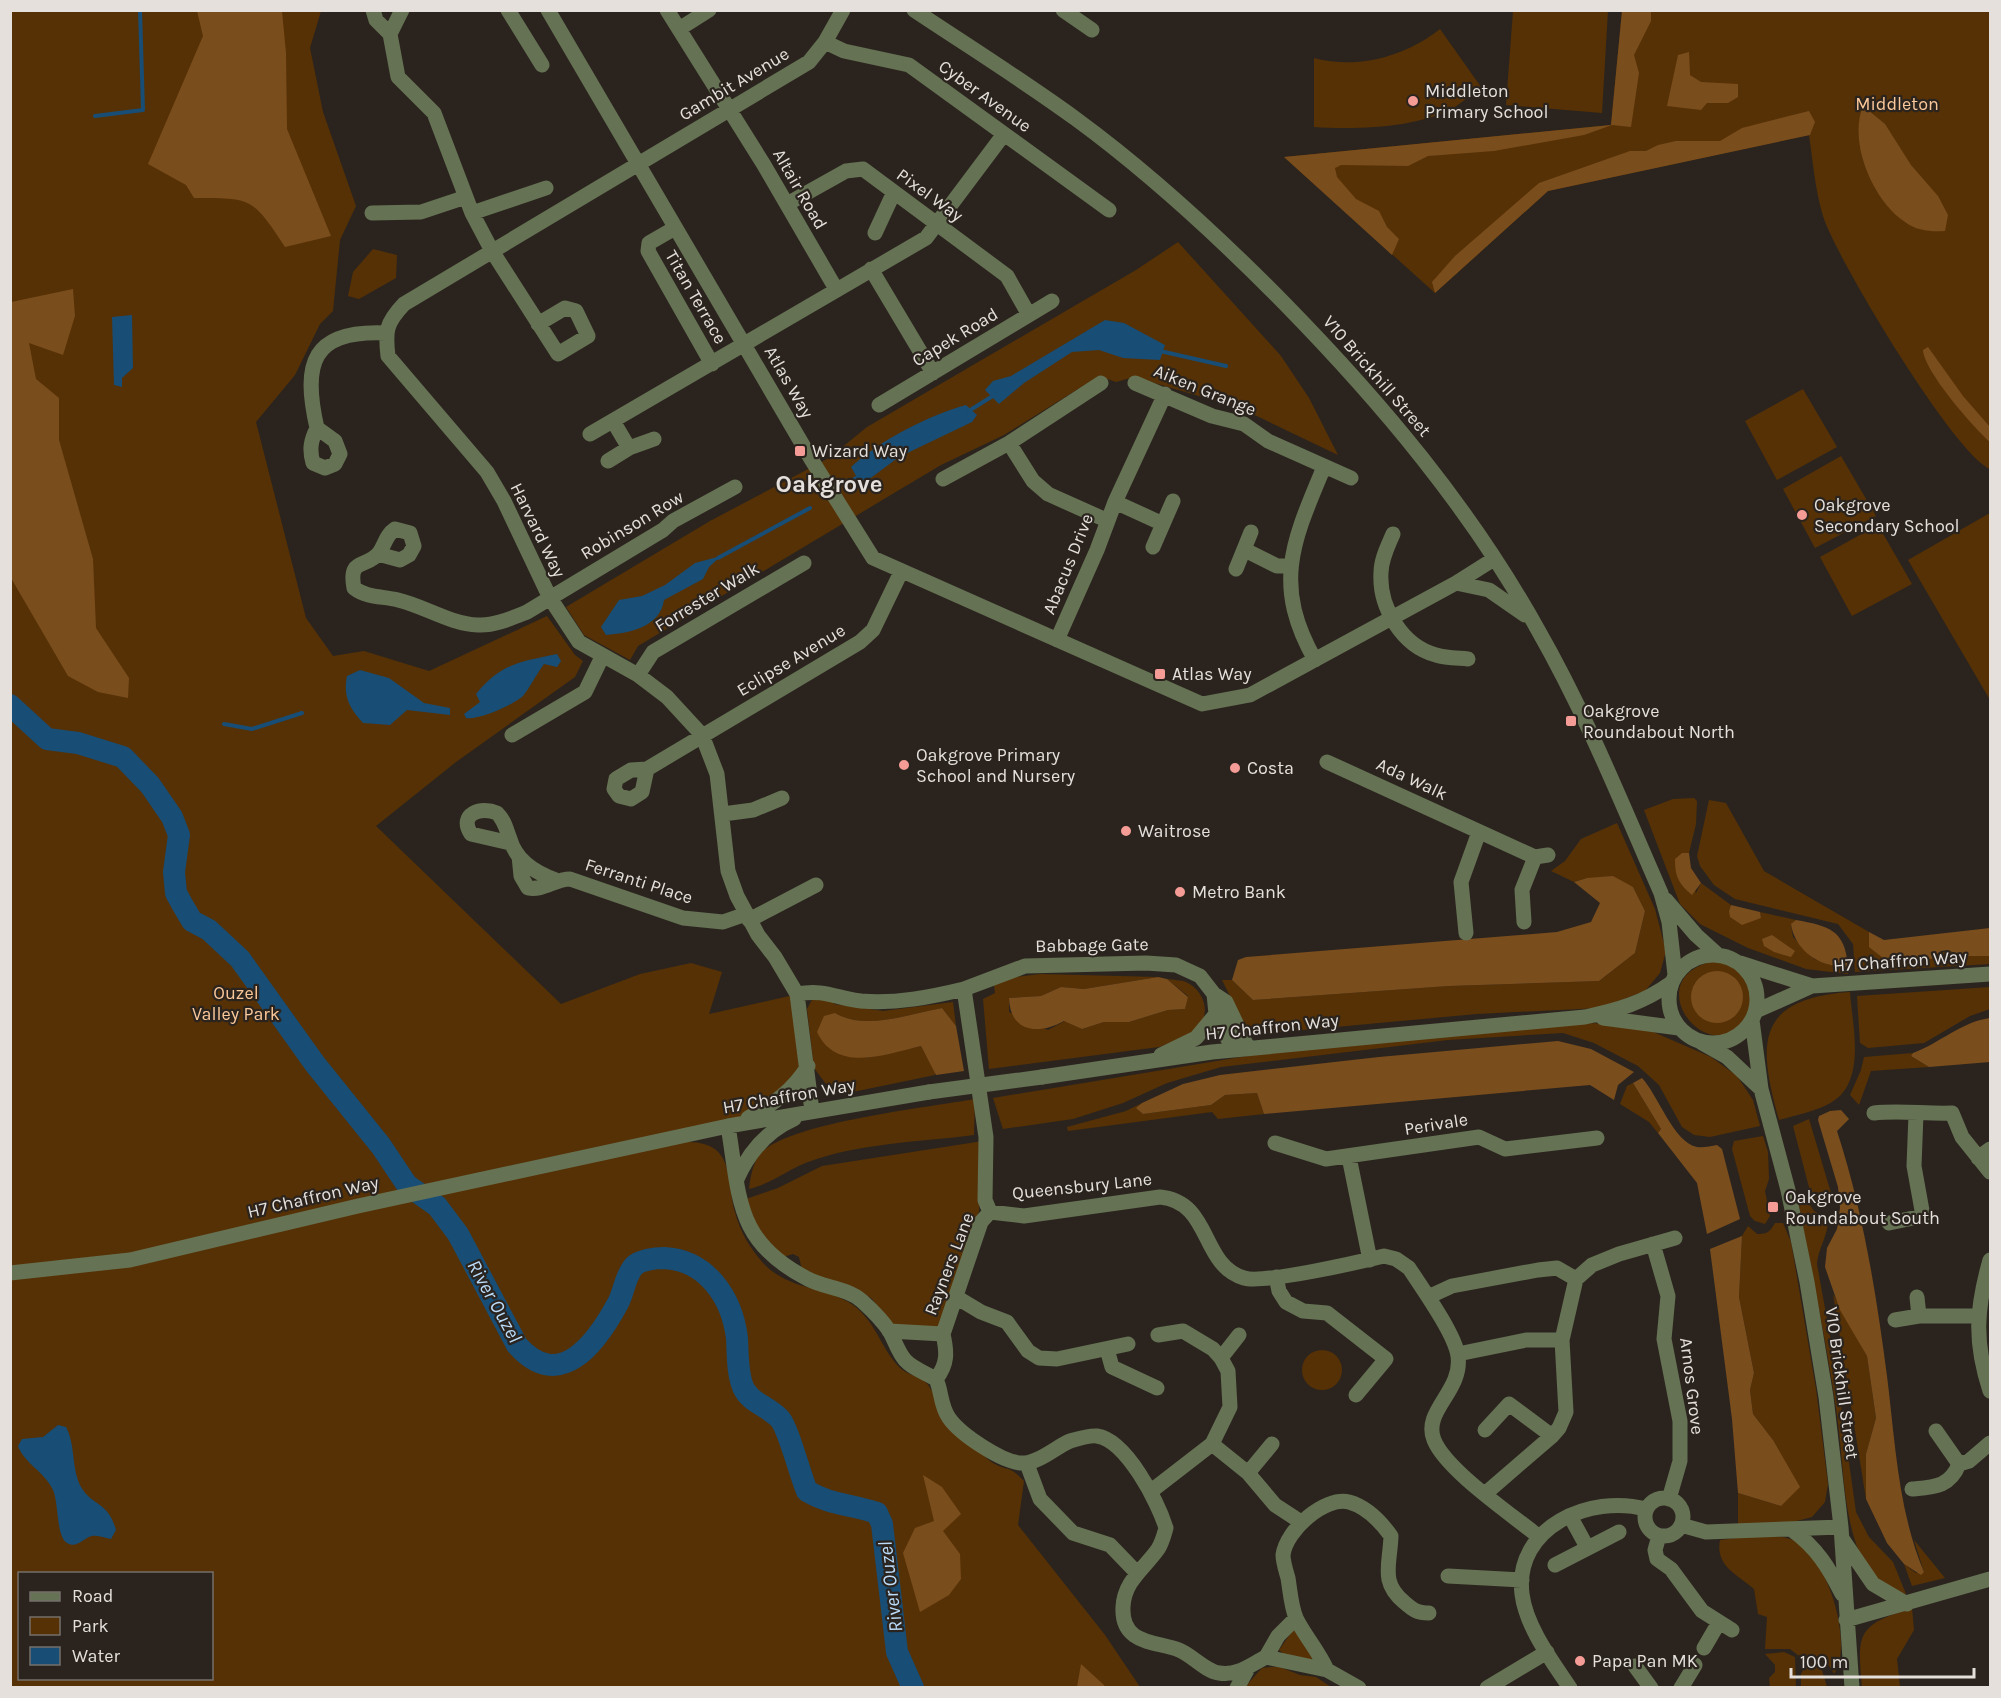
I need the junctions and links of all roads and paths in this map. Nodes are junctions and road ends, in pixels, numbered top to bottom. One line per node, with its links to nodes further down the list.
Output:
1 (373, 10): 12 (street)
2 (402, 10): 12 (street)
3 (508, 10): 14 (street)
4 (548, 10): 17 (street, Atlas Way)
5 (667, 10): 10 (street, Altair Road)
6 (709, 10): 10 (street)
7 (914, 10): 62 (street, V10 Brickhill Street)
8 (1063, 10): 11 (street)
9 (840, 16): 13 (street, Gambit Avenue)
10 (679, 29): 15 (street, Altair Road)
11 (1092, 30)
12 (390, 34): 20 (street)
13 (825, 42): 15 (street, Gambit Avenue); 16 (street, Cyber Avenue)
14 (542, 65)
15 (730, 109): 17 (street, Gambit Avenue); 21 (street, Altair Road)
16 (1004, 134): 22 (street, Cyber Avenue); 25 (street)
17 (636, 164): 26 (street, Atlas Way); 28 (street)
18 (546, 188): 24 (street)
19 (894, 192): 21 (street, Pixel Way); 25 (street, Pixel Way); 27 (street)
20 (466, 197): 23 (street); 24 (street)
21 (787, 204): 30 (street, Altair Road)
22 (1108, 210)
23 (372, 213)
24 (472, 213): 28 (street)
25 (938, 224): 29 (street); 32 (street, Pixel Way)
26 (675, 228): 35 (street, Atlas Way); 36 (street, Titan Terrace)
27 (875, 233)
28 (492, 251): 33 (street); 34 (street)
29 (871, 268): 30 (street); 37 (street)
30 (836, 289): 35 (street)
31 (1052, 302): 32 (street, Capek Road)
32 (1029, 315): 37 (street, Capek Road)
33 (538, 324)
34 (385, 333): 43 (street); 68 (street, Harvard Way)
35 (744, 345): 36 (street); 66 (street, Atlas Way)
36 (712, 364): 42 (street)
37 (933, 373): 41 (street, Capek Road)
38 (1101, 383): 46 (street)
39 (1135, 383): 40 (street, Aiken Grange)
40 (1166, 394): 49 (street, Aiken Grange); 54 (street, Abacus Drive)
41 (879, 405)
42 (613, 421): 44 (street); 47 (street)
43 (317, 428)
44 (590, 434)
45 (654, 439): 47 (street)
46 (1009, 443): 51 (street); 55 (street)
47 (629, 448): 48 (street)
48 (608, 461)
49 (1324, 467): 50 (street, Aiken Grange); 64 (street)
50 (1351, 478)
51 (943, 479)
52 (735, 487): 68 (street, Robinson Row)
53 (1173, 501): 56 (street)
54 (1114, 502): 55 (street, Abacus Drive); 56 (street, Abacus Drive)
55 (1106, 520): 71 (street, Abacus Drive)
56 (1163, 524): 59 (street)
57 (1251, 532): 60 (street)
58 (1393, 534): 69 (street)
59 (1153, 547)
60 (1245, 550): 64 (street); 65 (street)
61 (378, 554): 68 (street, Robinson Row)
62 (1494, 559): 67 (street, Atlas Way); 70 (street, V10 Brickhill Street)
63 (804, 563): 75 (street, Forrester Walk)
64 (1290, 566): 74 (street)
65 (1236, 569)
66 (901, 572): 71 (street, Atlas Way); 77 (street, Eclipse Avenue)
67 (1456, 583): 69 (street, Atlas Way); 70 (street)
68 (550, 598): 72 (street, Harvard Way)
69 (1392, 618): 73 (street); 74 (street, Atlas Way)
70 (1534, 623): 85 (street, V10 Brickhill Street)
71 (1057, 640): 74 (street, Atlas Way)
72 (602, 657): 75 (street, Harvard Way); 76 (street)
73 (1468, 659)
74 (1315, 660)
75 (638, 675): 77 (street, Harvard Way)
76 (512, 735)
77 (702, 735): 79 (street, Eclipse Avenue); 81 (street, Harvard Way)
78 (1327, 762): 82 (street, Ada Walk)
79 (647, 769)
80 (782, 798): 81 (street)
81 (723, 814): 86 (street, Harvard Way)
82 (1479, 832): 87 (street, Ada Walk); 88 (street)
83 (510, 843): 86 (street, Ferranti Place)
84 (816, 885): 86 (street, Ferranti Place)
85 (1661, 893): 89 (street, V10 Brickhill Street); 92 (street, V10 Brickhill Street)
86 (747, 917): 95 (street, Harvard Way)
87 (1524, 922)
88 (1466, 933)
89 (1718, 954): 90 (street); 92 (street)
90 (1740, 963): 93 (street, H7 Chaffron Way); 98 (street)
91 (1990, 974): 93 (street, H7 Chaffron Way)
92 (1673, 979): 99 (street, H7 Chaffron Way); 100 (street)
93 (1812, 986): 98 (street, H7 Chaffron Way)
94 (964, 989): 95 (street, Babbage Gate); 96 (street, Babbage Gate); 116 (street, Rayners Lane)
95 (797, 994): 104 (street)
96 (1214, 994): 97 (street); 102 (street, Babbage Gate)
97 (1216, 1014): 102 (street); 103 (street)
98 (1754, 1016): 101 (street); 105 (street, V10 Brickhill Street)
99 (1585, 1017): 100 (street, H7 Chaffron Way); 102 (street, H7 Chaffron Way)
100 (1679, 1028): 101 (street)
101 (1698, 1041): 105 (street)
102 (1240, 1049): 103 (street, H7 Chaffron Way)
103 (1148, 1061): 106 (street, H7 Chaffron Way, bridge)
104 (808, 1066): 106 (street); 109 (street)
105 (1761, 1089): 163 (street, V10 Brickhill Street)
106 (811, 1111): 109 (street, H7 Chaffron Way); 115 (street)
107 (1874, 1113): 108 (street)
108 (1916, 1114): 112 (street); 117 (street)
109 (731, 1125): 115 (street); 122 (street, H7 Chaffron Way)
110 (1597, 1138): 113 (street, Perivale)
111 (1270, 1141): 113 (street, Perivale)
112 (1984, 1154): 114 (street)
113 (1349, 1157): 120 (street)
114 (1990, 1172)
115 (736, 1179): 131 (street)
116 (990, 1212): 123 (street, Queensbury Lane); 125 (street, Rayners Lane)
117 (1889, 1223)
118 (1675, 1238): 119 (street)
119 (1653, 1244): 124 (street); 156 (street, Arnos Grove)
120 (1370, 1260): 123 (street, Queensbury Lane); 126 (street, Queensbury Lane)
121 (1990, 1260): 129 (street)
122 (10, 1273)
123 (1276, 1277): 143 (street)
124 (1576, 1279): 126 (street); 135 (street)
125 (956, 1297): 132 (street, Rayners Lane); 137 (street)
126 (1428, 1297): 138 (street, Queensbury Lane)
127 (1917, 1297): 128 (street)
128 (1920, 1316): 129 (street); 130 (street)
129 (1978, 1316): 141 (street)
130 (1895, 1320)
131 (889, 1331): 132 (street, Rayners Lane); 140 (street)
132 (943, 1334): 140 (street)
133 (1158, 1335): 139 (street)
134 (1239, 1335): 139 (street)
135 (1562, 1340): 138 (street); 146 (street)
136 (1128, 1344): 137 (street)
137 (1107, 1349): 142 (street)
138 (1458, 1354): 155 (street)
139 (1221, 1358): 148 (street)
140 (936, 1379): 150 (street)
141 (1989, 1382)
142 (1157, 1388)
143 (1356, 1395)
144 (1485, 1430): 146 (street)
145 (1936, 1431): 151 (street)
146 (1552, 1436): 155 (street)
147 (1990, 1443): 151 (street)
148 (1212, 1444): 152 (street); 154 (street)
149 (1272, 1444): 152 (street)
150 (1027, 1464): 154 (street); 168 (street)
151 (1959, 1464): 153 (street)
152 (1248, 1473): 159 (street)
153 (1912, 1489)
154 (1150, 1492): 168 (street)
155 (1485, 1493): 164 (street)
156 (1669, 1499): 157 (street); 160 (street)
157 (1646, 1509): 158 (street); 165 (street)
158 (1570, 1516): 164 (street); 166 (street)
159 (1301, 1522): 174 (street); 175 (street)
160 (1681, 1525): 161 (street); 165 (street)
161 (1792, 1530): 163 (street); 172 (street)
162 (1619, 1532): 166 (street)
163 (1841, 1532): 172 (street, V10 Brickhill Street); 173 (street)
164 (1538, 1536): 171 (street)
165 (1659, 1536): 177 (street)
166 (1587, 1547): 167 (street)
167 (1555, 1565)
168 (1137, 1573): 184 (street)
169 (1446, 1576): 171 (street)
170 (1990, 1579): 173 (street)
171 (1522, 1580): 178 (street)
172 (1845, 1600): 176 (street, V10 Brickhill Street)
173 (1907, 1604): 176 (street)
174 (1429, 1613)
175 (1296, 1618): 179 (street); 183 (street)
176 (1846, 1620): 192 (street, V10 Brickhill Street)
177 (1704, 1648)
178 (1547, 1652): 188 (street); 189 (street)
179 (1266, 1657): 182 (street); 183 (street)
180 (1695, 1665): 191 (street)
181 (1635, 1666): 190 (street)
182 (1248, 1670): 184 (street); 186 (street)
183 (1327, 1670): 187 (street)
184 (1218, 1673): 185 (street)
185 (1226, 1688)
186 (1237, 1688)
187 (1359, 1688)
188 (1487, 1688)
189 (1570, 1688)
190 (1651, 1688)
191 (1681, 1688)
192 (1852, 1688)

